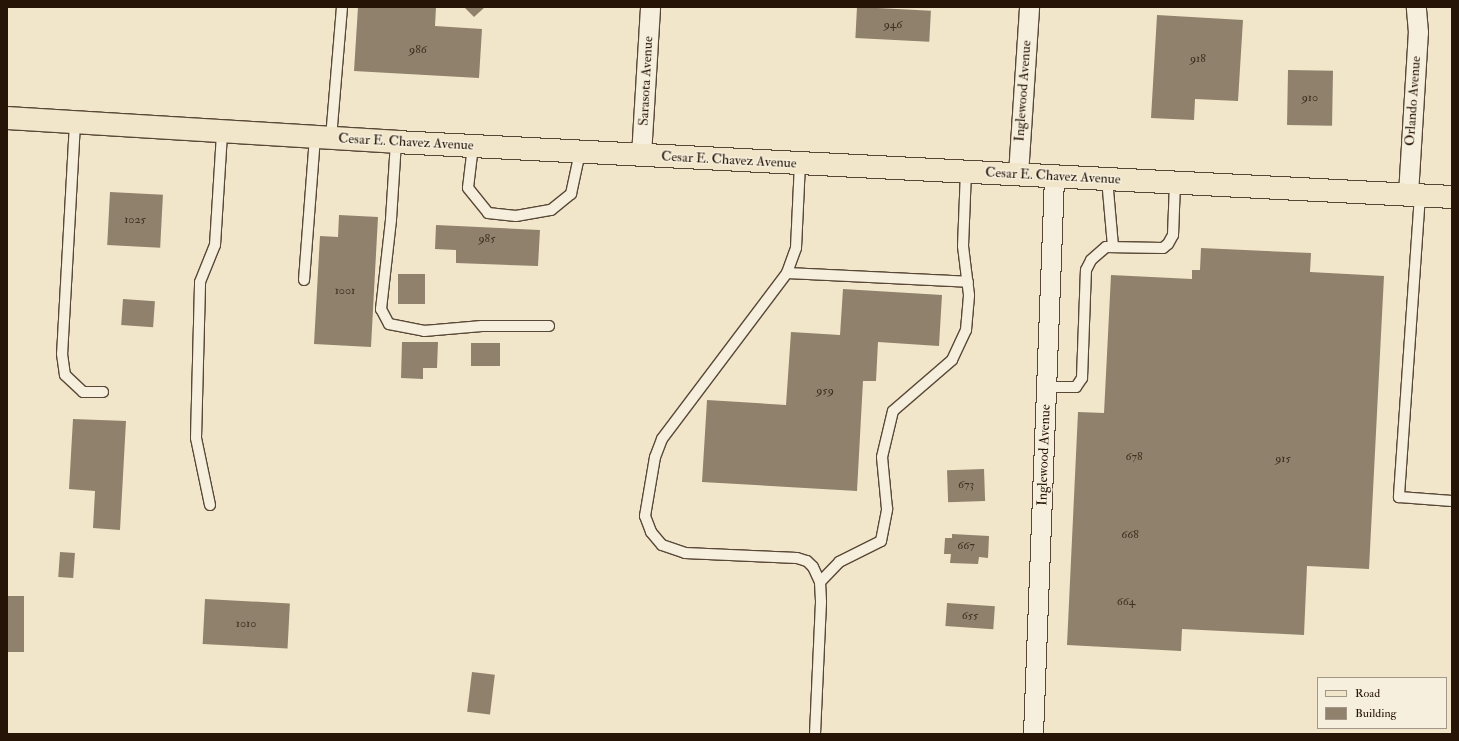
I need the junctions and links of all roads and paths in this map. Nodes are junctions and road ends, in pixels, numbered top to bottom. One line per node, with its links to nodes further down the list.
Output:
1 (342, 7): 8 (lane)
2 (650, 7): 12 (street, Sarasota Avenue)
3 (1029, 7): 15 (street, Inglewood Avenue)
4 (1416, 7): 19 (street, Orlando Avenue)
5 (7, 118): 6 (main road, Cesar E. Chavez Avenue)
6 (75, 123): 7 (main road, Cesar E. Chavez Avenue); 27 (lane)
7 (222, 132): 8 (main road, Cesar E. Chavez Avenue); 29 (lane)
8 (323, 138): 9 (main road, Cesar E. Chavez Avenue); 23 (lane)
9 (396, 142): 10 (main road, Cesar E. Chavez Avenue); 25 (lane)
10 (473, 146): 11 (main road, Cesar E. Chavez Avenue); 11 (lane)
11 (580, 152): 12 (main road, Cesar E. Chavez Avenue)
12 (641, 156): 13 (main road, Cesar E. Chavez Avenue)
13 (800, 163): 14 (main road, Cesar E. Chavez Avenue); 22 (lane)
14 (966, 172): 15 (main road, Cesar E. Chavez Avenue); 24 (lane)
15 (1018, 174): 16 (main road, Cesar E. Chavez Avenue)
16 (1054, 176): 17 (main road, Cesar E. Chavez Avenue); 26 (street, Inglewood Avenue)
17 (1108, 179): 18 (main road, Cesar E. Chavez Avenue); 21 (lane)
18 (1175, 182): 19 (main road, Cesar E. Chavez Avenue); 21 (lane)
19 (1414, 195): 20 (main road, Cesar E. Chavez Avenue); 28 (lane)
20 (1452, 197)
21 (1113, 246): 26 (lane)
22 (787, 273): 24 (lane); 30 (lane)
23 (304, 280)
24 (968, 282): 30 (lane)
25 (549, 326)
26 (1046, 388): 32 (street, Inglewood Avenue)
27 (103, 392)
28 (1452, 501)
29 (210, 505)
30 (820, 582): 31 (lane)
31 (815, 734)
32 (1033, 734)

